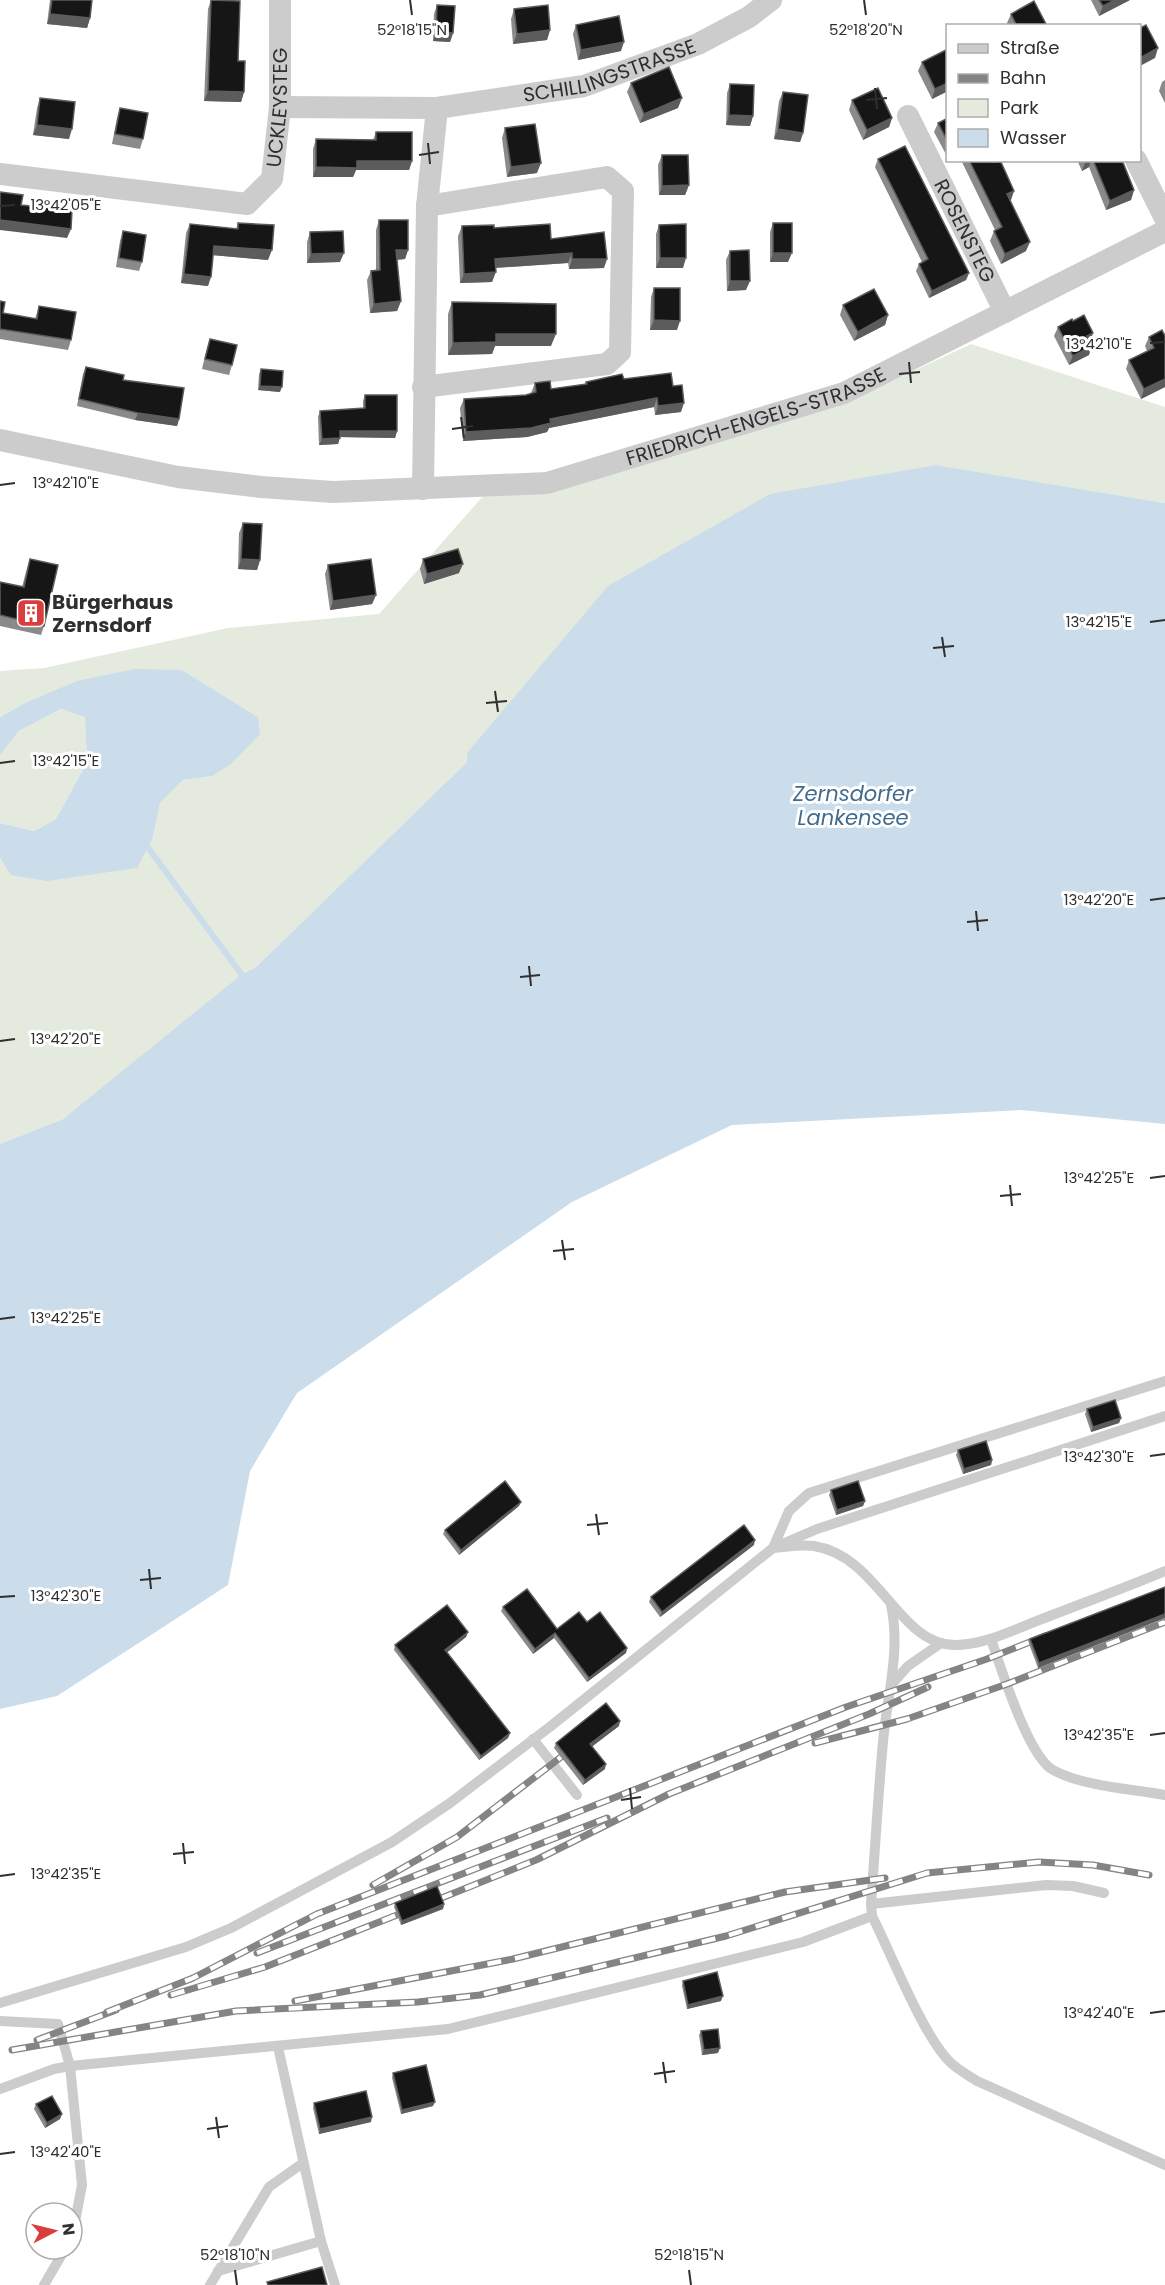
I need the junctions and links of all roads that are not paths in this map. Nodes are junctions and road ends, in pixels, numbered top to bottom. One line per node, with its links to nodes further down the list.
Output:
1 (280, 0): 3 (street, UCKLEYSTEG)
2 (771, 0): 4 (street, SCHILLINGSTRASSE)
3 (280, 106): 4 (street, SCHILLINGSTRASSE); 7 (street, UCKLEYSTEG)
4 (437, 108): 8 (street)
5 (908, 116): 11 (street, ROSENSTEG)
6 (1137, 162): 9 (street)
7 (0, 174)
8 (427, 206): 12 (street); 12 (street)
9 (1165, 218)
10 (1165, 231): 11 (street, FRIEDRICH-ENGELS-STRASSE)
11 (1005, 312): 14 (street, FRIEDRICH-ENGELS-STRASSE)
12 (423, 387): 14 (street)
13 (0, 440): 14 (street, FRIEDRICH-ENGELS-STRASSE)
14 (423, 489)
15 (1165, 1381): 17 (lane)
16 (1165, 1416): 17 (lane)
17 (773, 1548): 19 (lane); 23 (lane)
18 (1165, 1571): 20 (lane)
19 (890, 1602): 21 (lane); 22 (lane)
20 (991, 1639): 21 (lane); 24 (lane)
21 (941, 1643): 22 (lane)
22 (890, 1685): 27 (lane)
23 (533, 1739): 25 (lane); 29 (lane)
24 (1165, 1795)
25 (577, 1796)
26 (1104, 1893): 27 (lane)
27 (871, 1904): 28 (lane)
28 (872, 1916): 31 (lane); 35 (lane)
29 (0, 2003)
30 (0, 2020): 32 (lane)
31 (278, 2047): 32 (lane); 34 (lane)
32 (69, 2066): 33 (lane); 36 (lane)
33 (0, 2089)
34 (303, 2163): 37 (lane); 39 (lane)
35 (1165, 2165)
36 (79, 2201)
37 (321, 2241): 39 (lane); 42 (lane)
38 (58, 2261): 40 (lane)
39 (218, 2271): 41 (lane)
40 (44, 2285)
41 (210, 2285)
42 (335, 2285)

